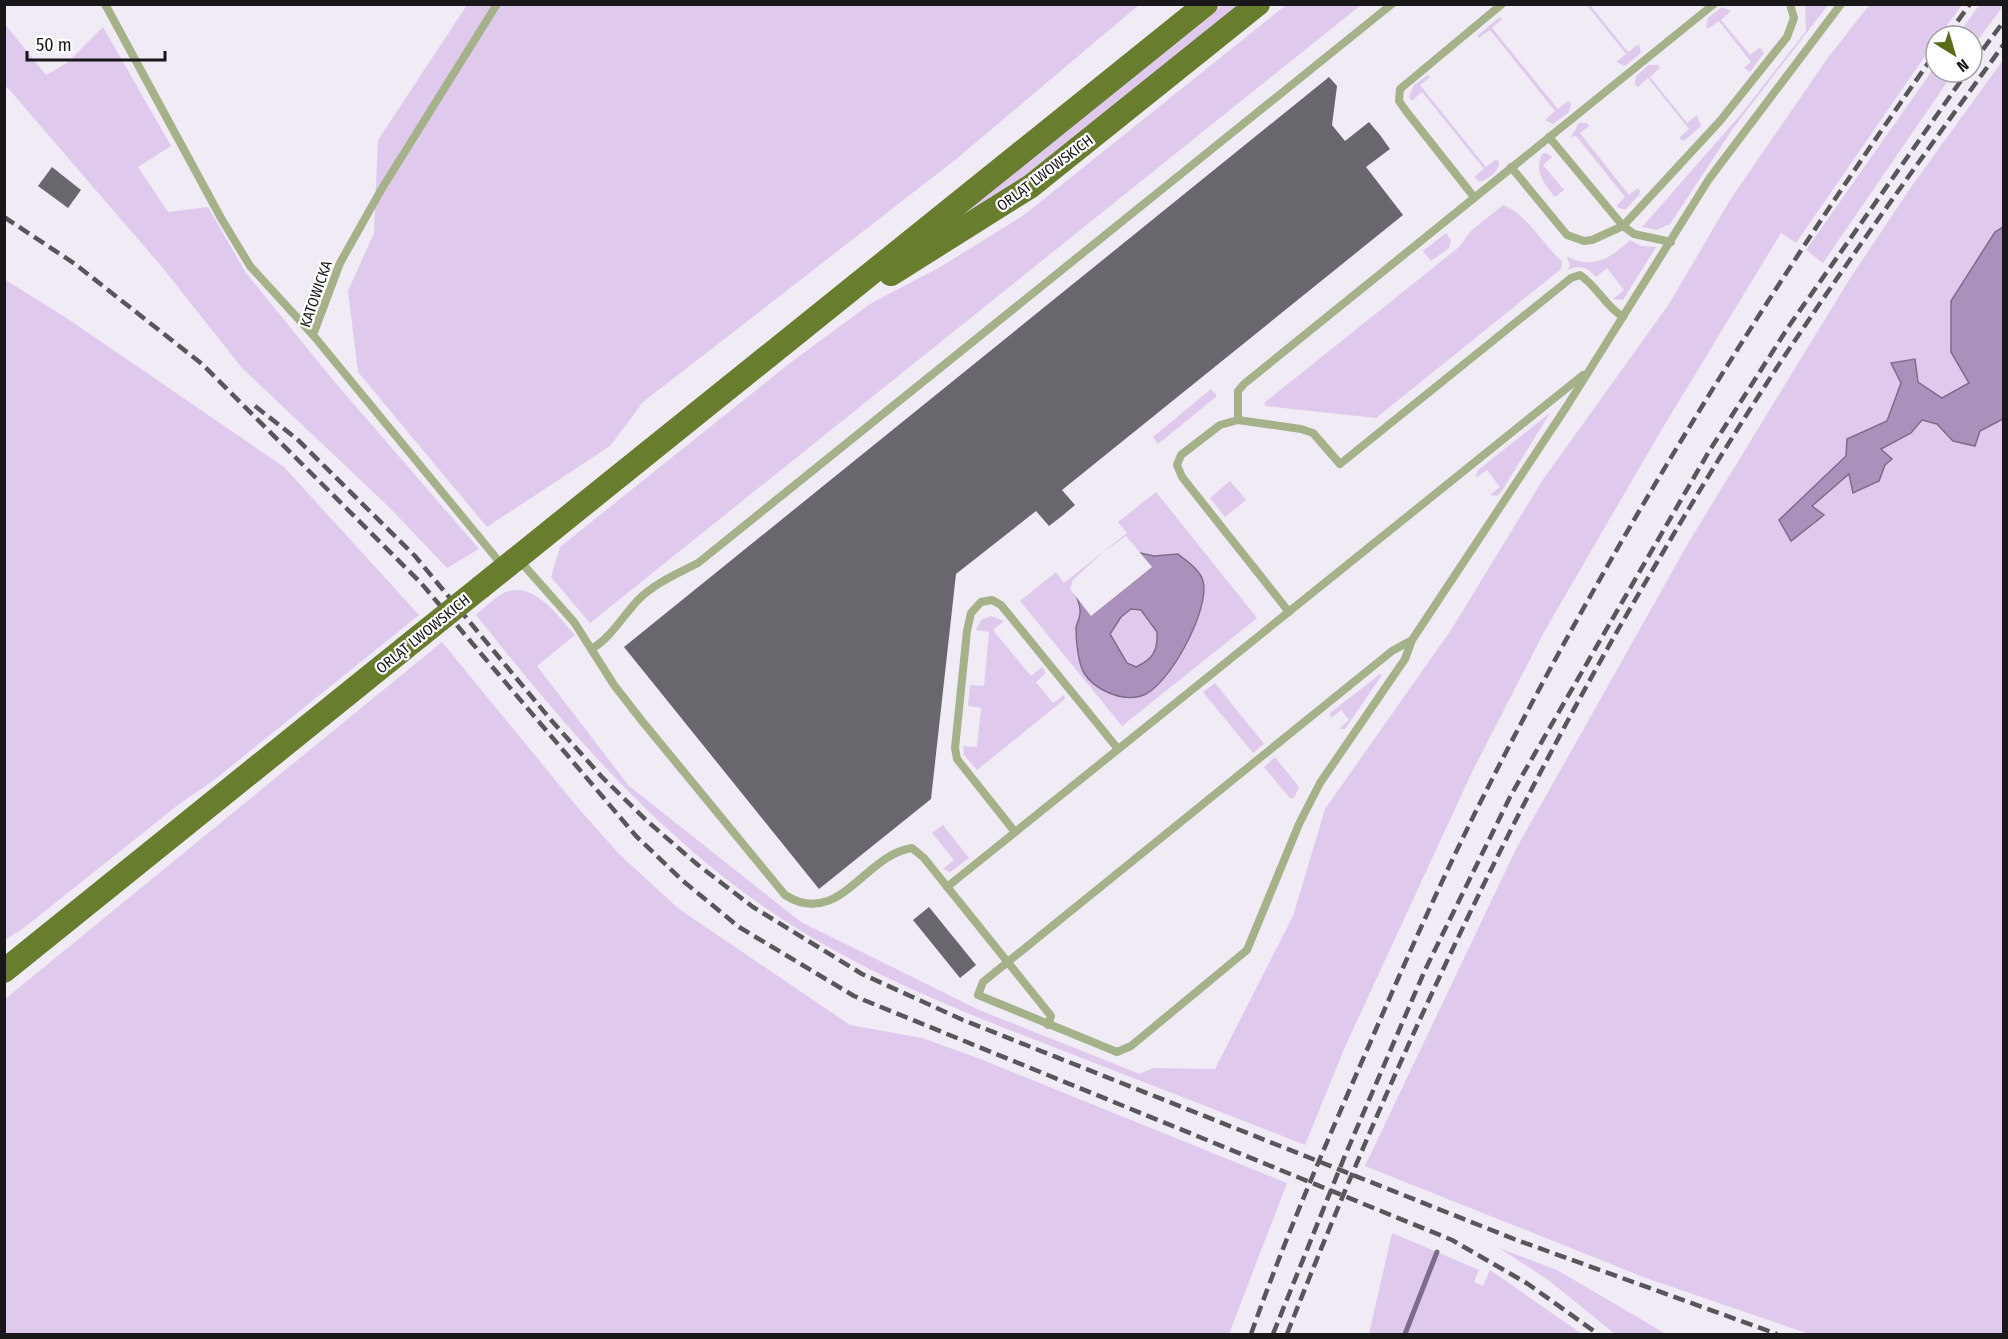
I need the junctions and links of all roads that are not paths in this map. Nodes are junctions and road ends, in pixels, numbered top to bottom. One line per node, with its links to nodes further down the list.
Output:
1 (105, 4): 17 (lane)
2 (497, 4): 17 (lane, KATOWICKA)
3 (1206, 4): 16 (main road, ORLĄT LWOWSKICH)
4 (1258, 4): 16 (main road, ORLĄT LWOWSKICH)
5 (1392, 4): 23 (lane)
6 (1502, 4): 12 (lane)
7 (1714, 4): 10 (lane)
8 (1790, 4): 13 (lane)
9 (1841, 4): 14 (lane)
10 (1549, 137): 11 (lane); 13 (lane)
11 (1511, 167): 12 (lane); 13 (lane)
12 (1474, 197): 19 (lane)
13 (1623, 226): 14 (lane)
14 (1671, 242): 15 (lane)
15 (1623, 317): 18 (lane); 19 (lane)
16 (817, 319): 20 (main road, ORLĄT LWOWSKICH)
17 (313, 335): 20 (lane, KATOWICKA)
18 (1589, 370): 21 (lane); 22 (lane)
19 (1238, 420): 21 (lane)
20 (511, 563): 23 (lane, KATOWICKA); 27 (main road, ORLĄT LWOWSKICH, bridge)
21 (1289, 612): 24 (lane)
22 (1412, 640): 28 (lane); 31 (lane)
23 (593, 648): 26 (lane, KATOWICKA)
24 (1118, 749): 25 (lane); 25 (lane)
25 (1015, 832): 26 (lane)
26 (947, 887): 28 (lane)
27 (29, 951): 29 (main road); 30 (main road)
28 (1008, 962): 31 (lane); 31 (lane)
29 (4, 965)
30 (4, 971)
31 (1048, 1025)

